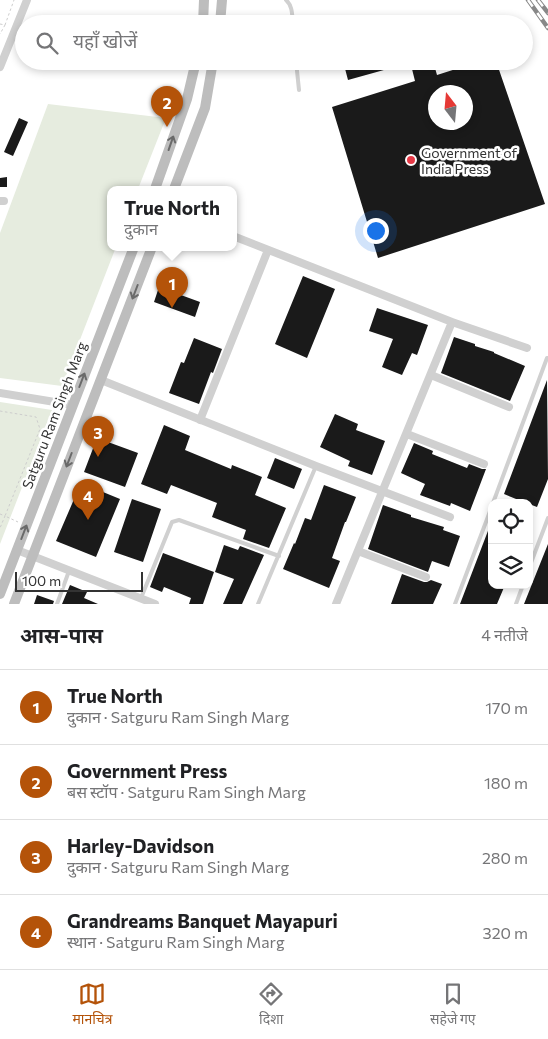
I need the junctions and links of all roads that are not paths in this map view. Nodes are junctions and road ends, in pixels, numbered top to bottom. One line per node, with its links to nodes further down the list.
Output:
1 (27, 0): 5 (street)
2 (204, 0): 6 (main road)
3 (222, 0): 7 (main road)
4 (286, 0): 8 (lane)
5 (21, 15)
6 (203, 15)
7 (221, 15)
8 (292, 15)
9 (15, 30): 10 (street)
10 (0, 67)
11 (194, 70): 15 (main road, one-way to 11)
12 (211, 70): 16 (main road)
13 (297, 70): 14 (lane)
14 (299, 90)
15 (156, 186)
16 (175, 186)
17 (237, 238): 18 (street)
18 (268, 250): 21 (street); 29 (street)
19 (132, 251): 27 (main road, Satguru Ram Singh Marg, one-way to 19)
20 (150, 251): 25 (main road, one-way to 25)
21 (452, 322): 22 (street); 24 (street)
22 (527, 348)
23 (548, 356): 34 (lane)
24 (431, 375): 28 (street); 30 (street)
25 (101, 380): 29 (street); 40 (main road, one-way to 40)
26 (0, 393): 27 (street)
27 (73, 404): 38 (main road, Satguru Ram Singh Marg, one-way to 27)
28 (509, 406)
29 (200, 420): 32 (street)
30 (407, 434): 31 (street); 33 (street)
31 (484, 464)
32 (316, 466): 33 (street); 41 (lane)
33 (384, 491): 36 (street); 39 (street)
34 (494, 499)
35 (488, 515): 53 (lane)
36 (450, 517)
37 (548, 518): 42 (lane)
38 (17, 550): 40 (street); 46 (main road, Satguru Ram Singh Marg)
39 (358, 551): 44 (street); 52 (street)
40 (32, 556): 43 (street); 48 (main road)
41 (279, 556): 47 (lane); 51 (lane)
42 (533, 557)
43 (69, 571): 47 (street); 49 (lane)
44 (426, 577)
45 (522, 589): 54 (lane)
46 (0, 594)
47 (141, 599): 50 (street)
48 (14, 604)
49 (58, 604)
50 (155, 604)
51 (258, 604)
52 (336, 604)
53 (455, 604)
54 (516, 604)

